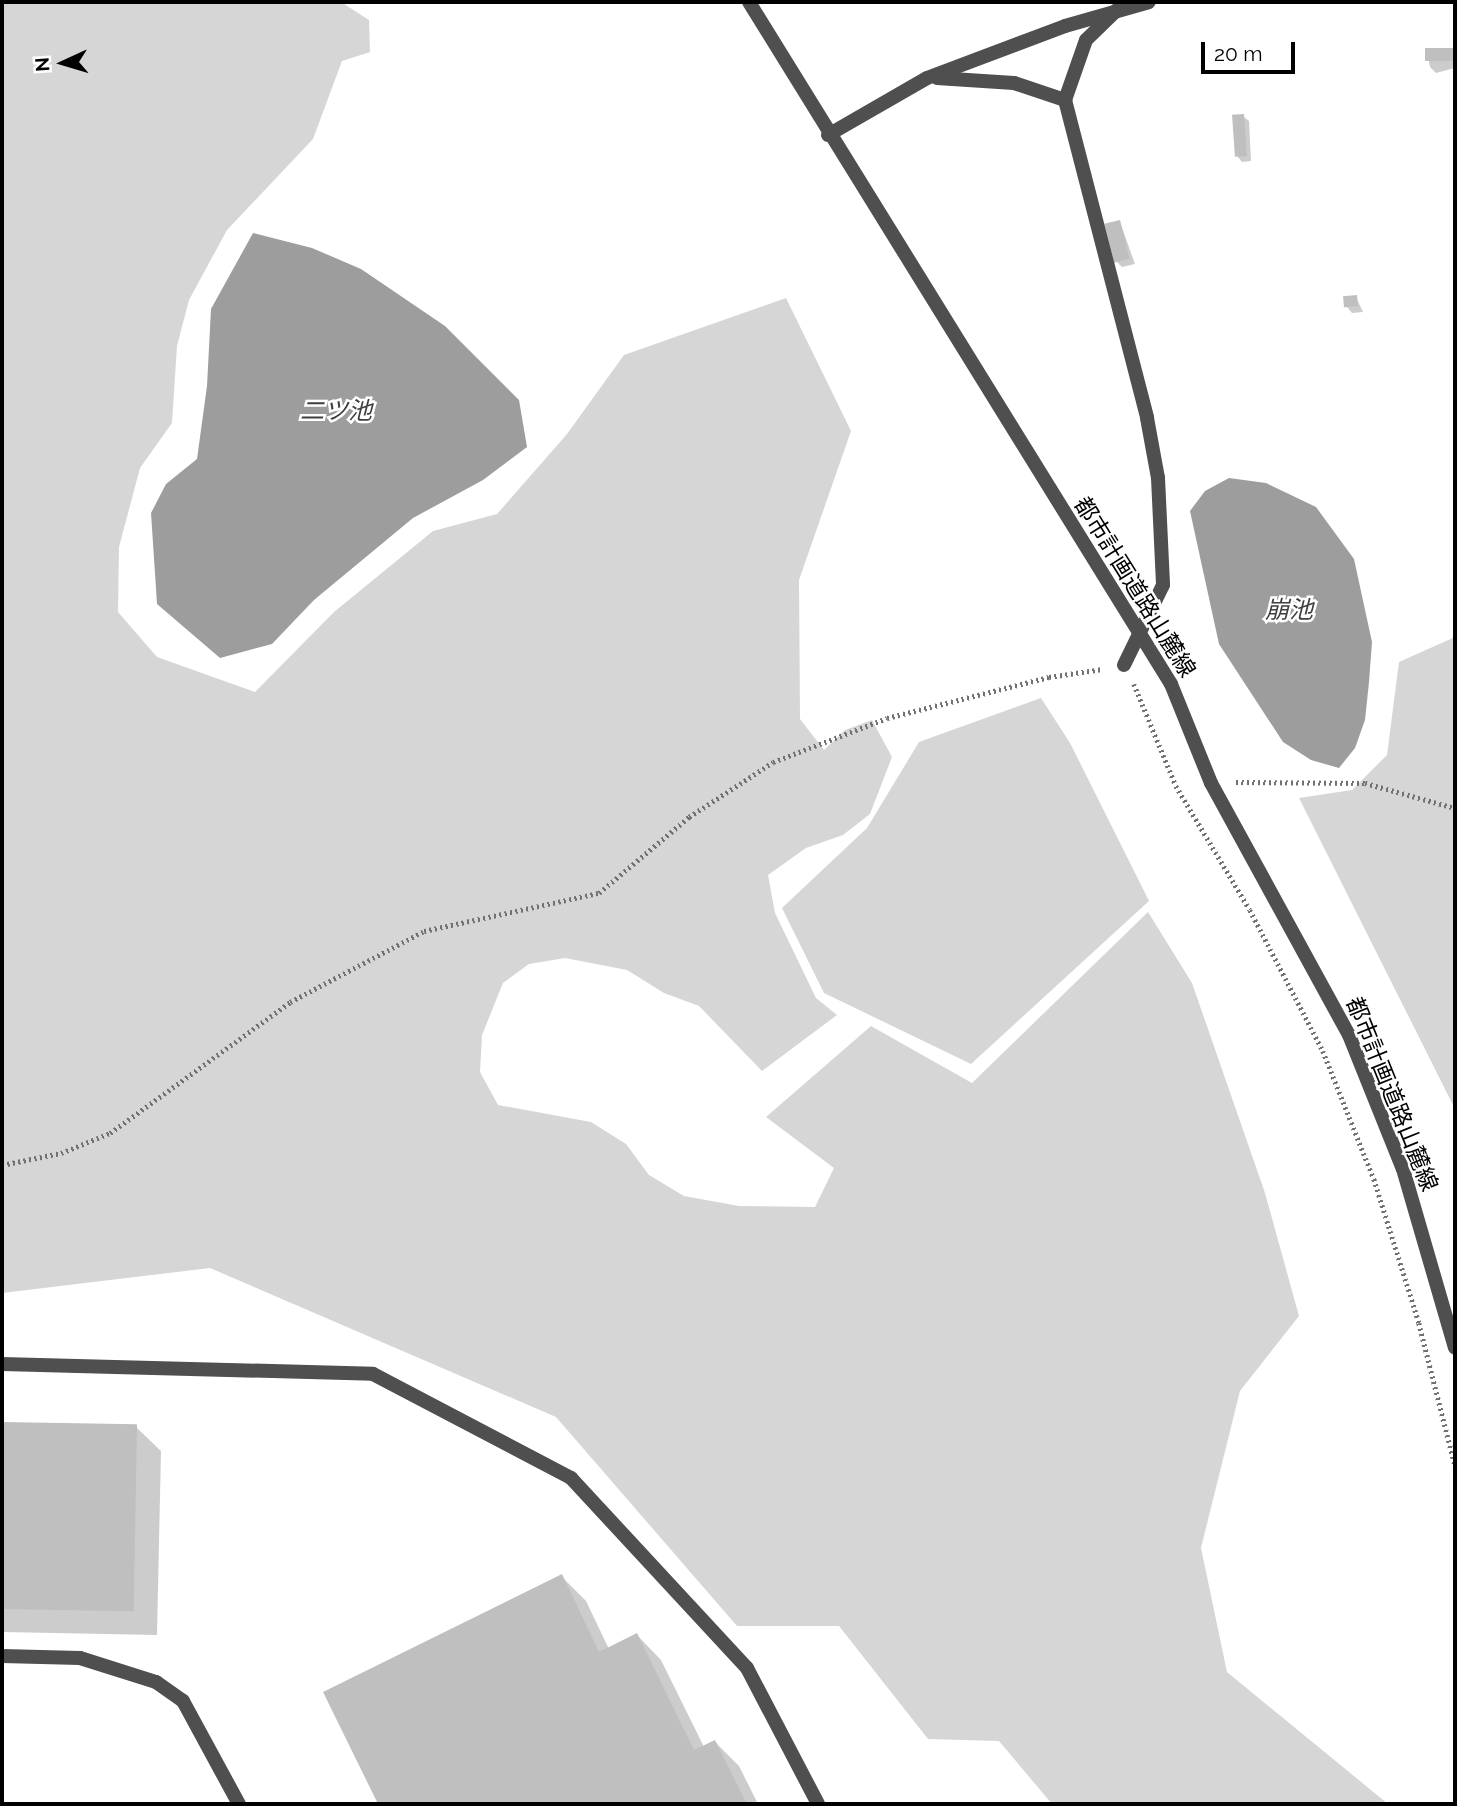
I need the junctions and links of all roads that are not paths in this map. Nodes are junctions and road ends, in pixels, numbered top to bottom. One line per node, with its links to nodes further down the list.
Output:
1 (749, 2): 6 (street, 都市計画道路山麓線)
2 (1149, 2): 3 (street)
3 (1120, 7): 4 (street); 5 (street)
4 (927, 78): 5 (street); 6 (street)
5 (1065, 100): 7 (street)
6 (828, 135): 7 (street, 都市計画道路山麓線)
7 (1139, 636): 8 (street); 9 (street, 都市計画道路山麓線)
8 (1124, 665)
9 (1455, 1348)
10 (2, 1364): 13 (street)
11 (2, 1656): 12 (street)
12 (239, 1804)
13 (818, 1804)

